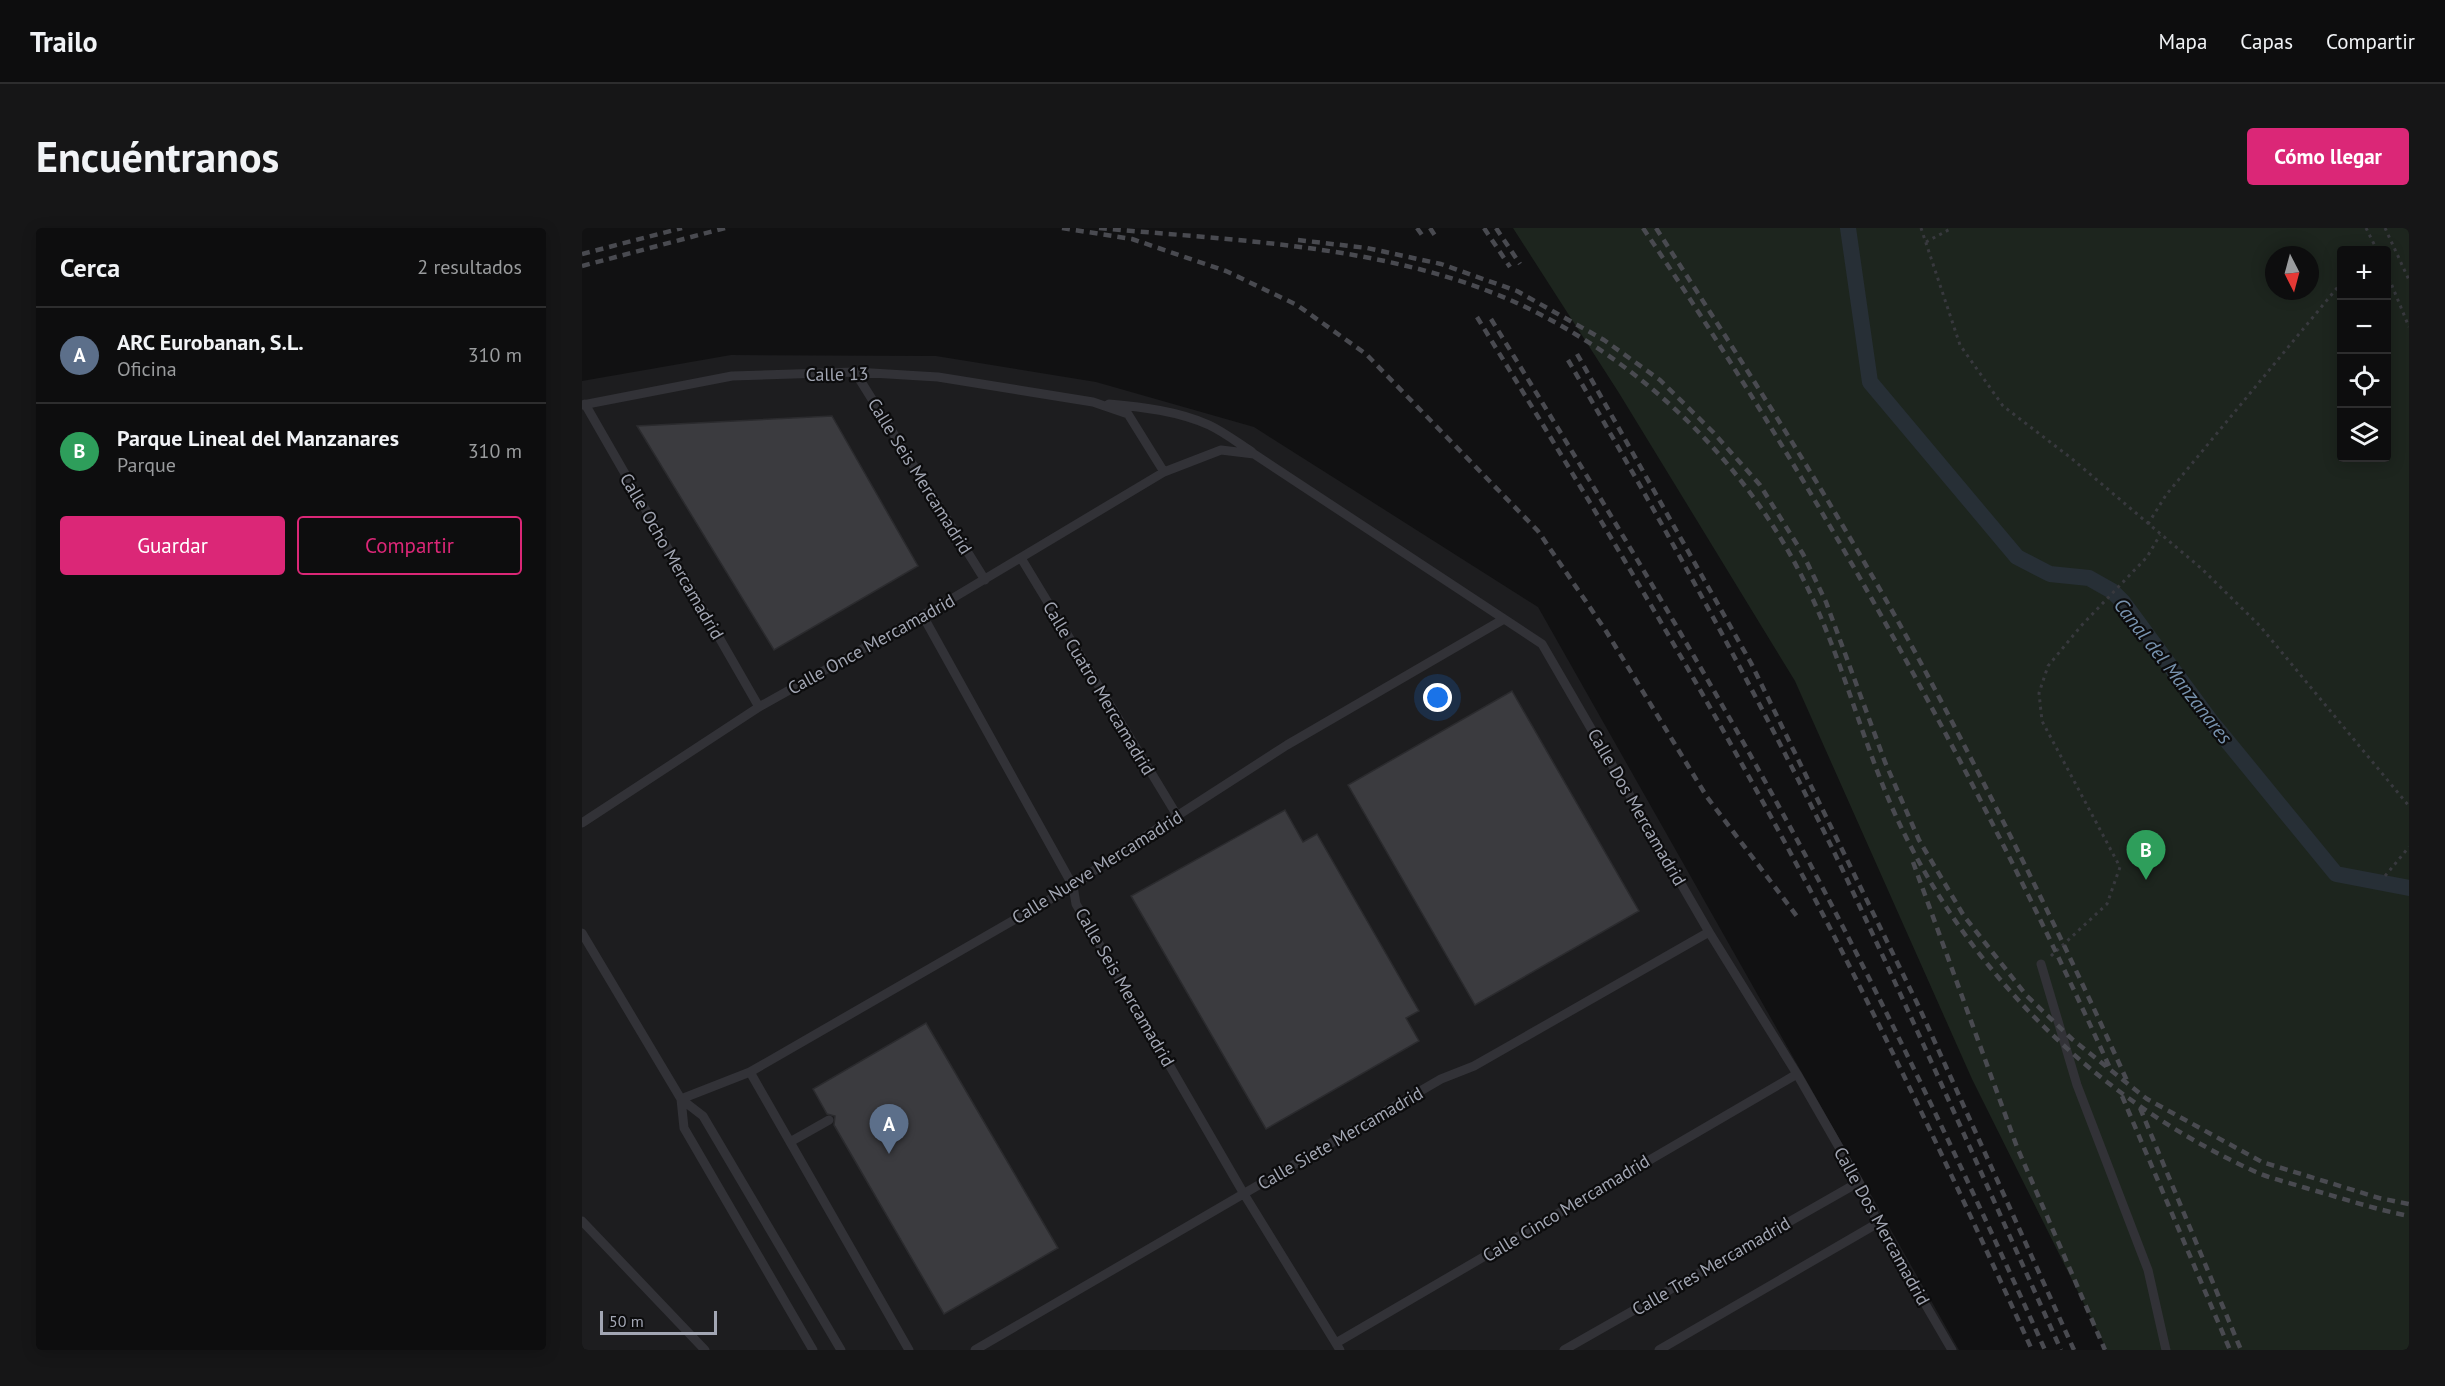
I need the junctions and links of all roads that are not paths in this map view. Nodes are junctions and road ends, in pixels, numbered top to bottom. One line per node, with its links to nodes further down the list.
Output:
1 (855, 372): 2 (lane, Calle 13); 3 (lane, Calle 13); 7 (lane, Calle Seis Mercamadrid)
2 (1093, 402): 4 (lane, Calle 13); 5 (lane, Calle 13)
3 (584, 404): 10 (lane, Calle Ocho Mercamadrid)
4 (1254, 454): 5 (lane, Calle Dos Mercamadrid); 9 (lane, Calle Dos Mercamadrid)
5 (1164, 472): 6 (lane, Calle Once Mercamadrid)
6 (1021, 558): 7 (lane, Calle Once Mercamadrid); 11 (lane, Calle Cuatro Mercamadrid)
7 (985, 580): 8 (lane, Calle Once Mercamadrid)
8 (923, 616): 10 (lane, Calle Once Mercamadrid); 13 (lane, Calle Seis Mercamadrid)
9 (1504, 619): 11 (lane, Calle Nueve Mercamadrid); 14 (lane, Calle Dos Mercamadrid)
10 (759, 707): 12 (lane, Calle Once Mercamadrid)
11 (1178, 817): 13 (lane, Calle Nueve Mercamadrid)
12 (582, 823)
13 (1073, 886): 17 (lane, Calle Nueve Mercamadrid); 23 (lane, Calle Seis Mercamadrid)
14 (1709, 932): 18 (lane, Calle Dos Mercamadrid); 23 (lane, Calle Siete Mercamadrid)
15 (582, 933): 19 (lane)
16 (2041, 964): 35 (lane)
17 (750, 1072): 19 (lane, Calle Nueve Mercamadrid); 21 (lane)
18 (1797, 1074): 22 (lane, Calle Dos Mercamadrid); 26 (lane, Calle Cinco Mercamadrid)
19 (681, 1099): 28 (lane); 29 (lane)
20 (829, 1120): 21 (lane)
21 (790, 1142): 30 (lane)
22 (1858, 1182): 25 (lane, Calle Dos Mercamadrid); 32 (lane, Calle Tres Mercamadrid)
23 (1244, 1194): 26 (lane, Calle Seis Mercamadrid); 31 (lane, Calle Siete Mercamadrid)
24 (582, 1221): 27 (lane)
25 (1878, 1223): 33 (lane); 34 (lane, Calle Dos Mercamadrid)
26 (1338, 1347)
27 (705, 1350)
28 (813, 1350)
29 (841, 1350)
30 (909, 1350)
31 (975, 1350)
32 (1564, 1350)
33 (1659, 1350)
34 (1952, 1350)
35 (2166, 1350)

